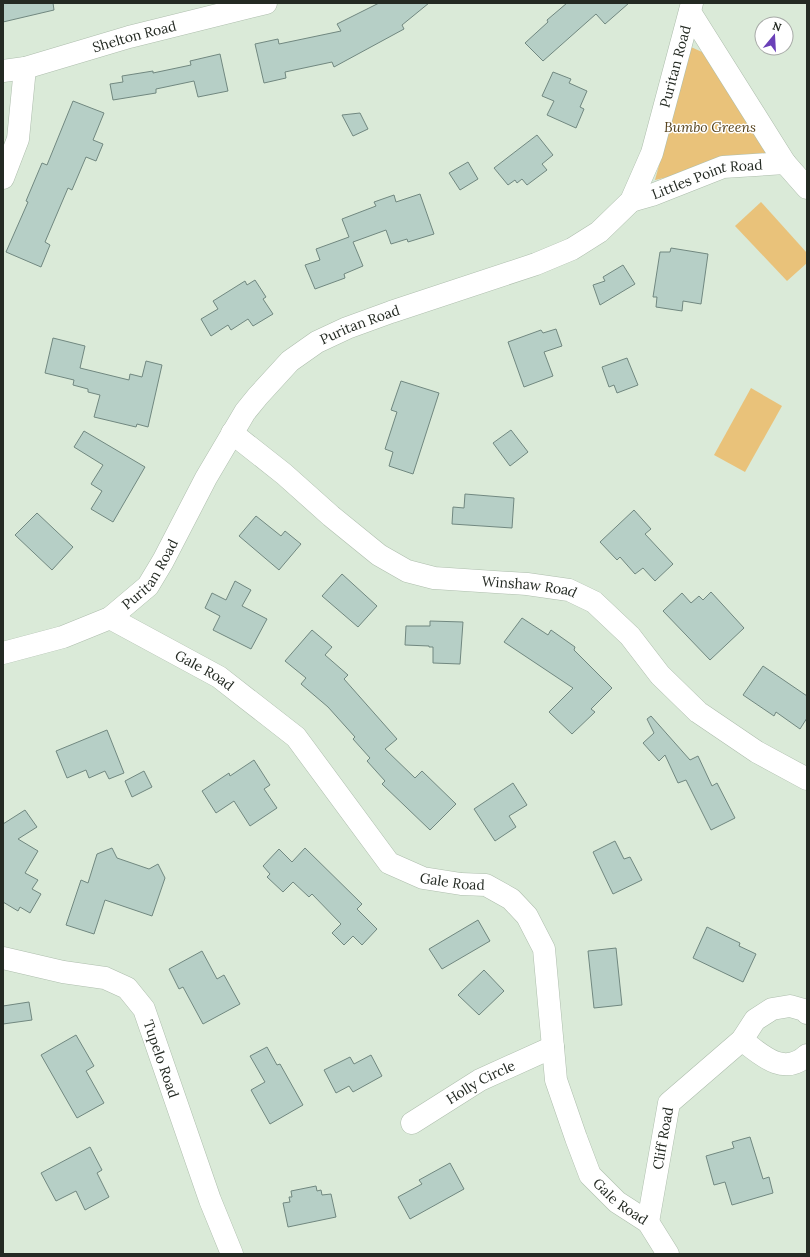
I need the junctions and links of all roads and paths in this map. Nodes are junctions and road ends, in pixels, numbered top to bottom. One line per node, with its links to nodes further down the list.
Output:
1 (266, 3): 3 (street, Shelton Road)
2 (691, 8): 5 (street, Littles Point Road); 8 (street, Puritan Road)
3 (25, 68): 4 (street, Shelton Road); 6 (street)
4 (3, 71)
5 (785, 163): 7 (street, Littles Point Road); 8 (street, Littles Point Road)
6 (3, 178)
7 (807, 188)
8 (631, 202): 9 (street, Puritan Road)
9 (232, 433): 10 (street, Puritan Road); 12 (street, Winshaw Road)
10 (110, 618): 11 (street, Puritan Road); 16 (street, Gale Road)
11 (3, 653)
12 (807, 779)
13 (3, 958): 20 (street, Tupelo Road)
14 (807, 1013): 15 (street, Cliff Road)
15 (742, 1040): 17 (street); 19 (street, Cliff Road)
16 (553, 1047): 18 (street, Holly Circle); 19 (street, Gale Road)
17 (807, 1055)
18 (412, 1123)
19 (648, 1222): 21 (street, Gale Road)
20 (232, 1254)
21 (668, 1254)

